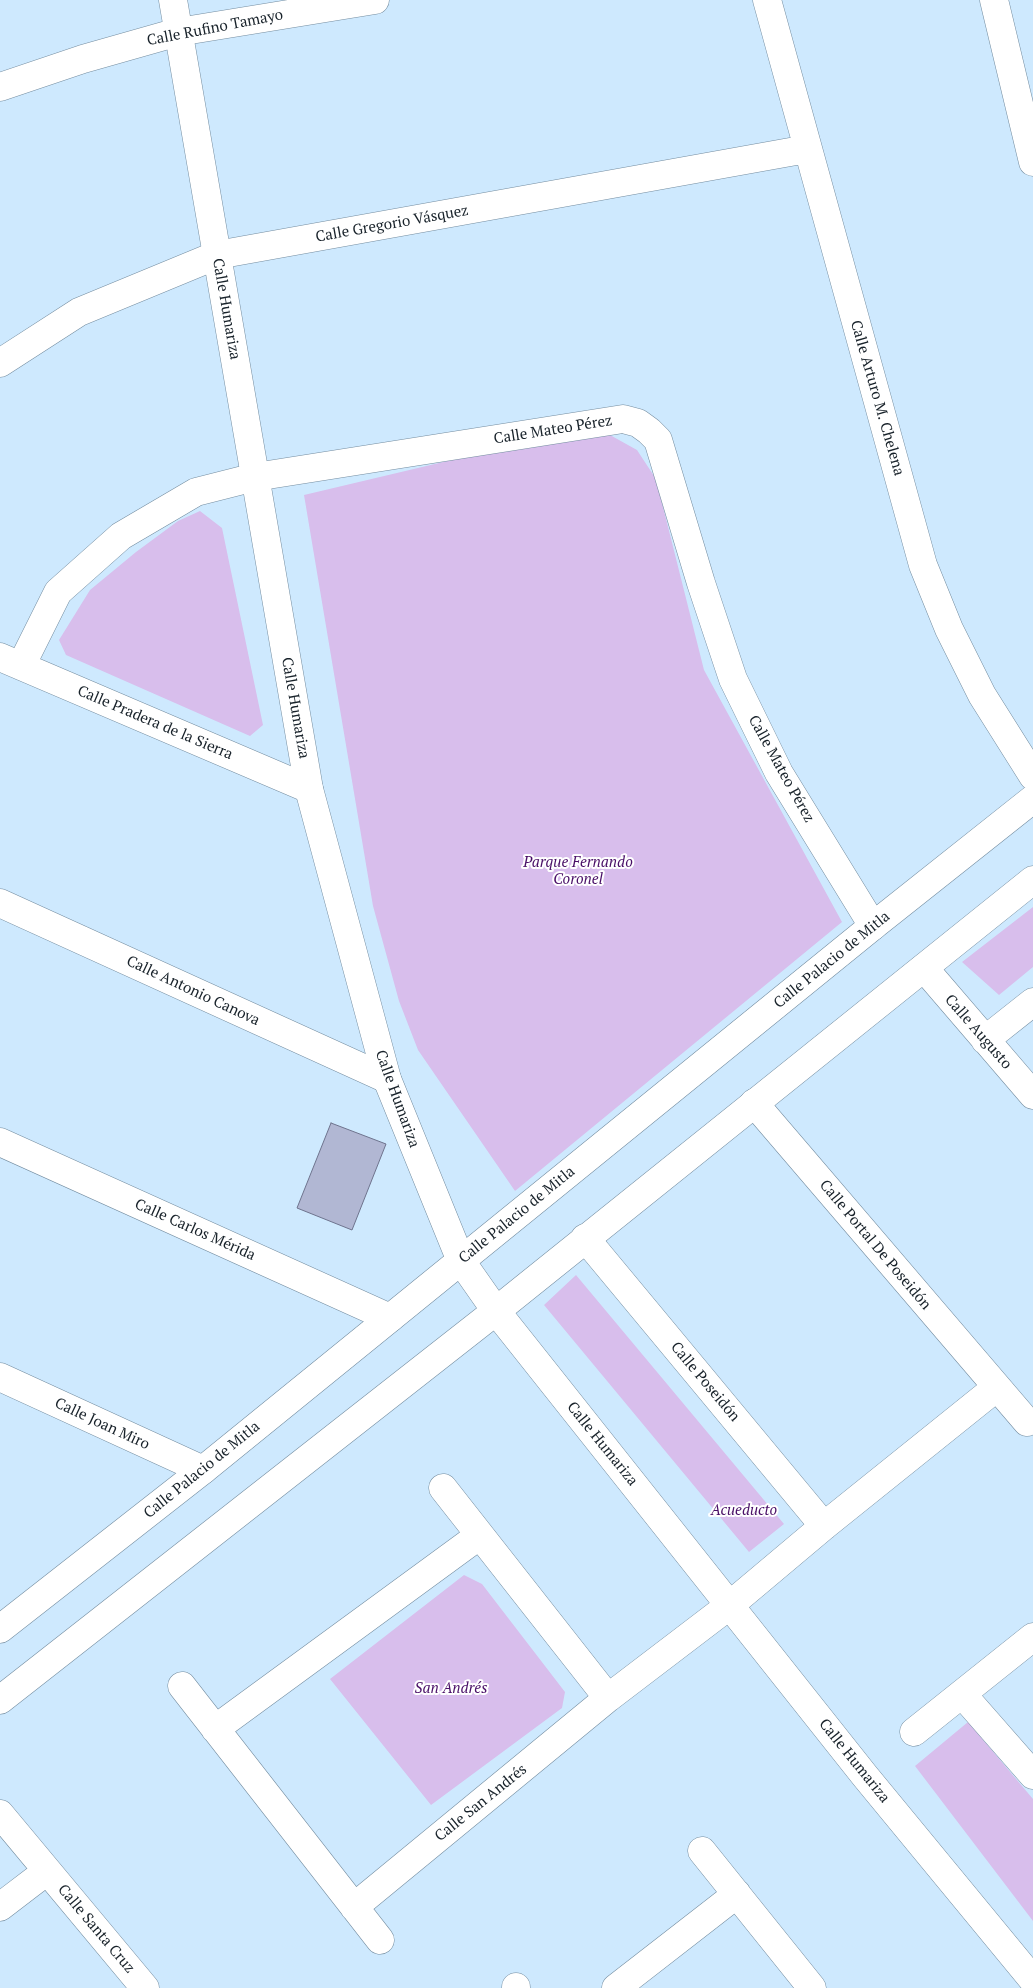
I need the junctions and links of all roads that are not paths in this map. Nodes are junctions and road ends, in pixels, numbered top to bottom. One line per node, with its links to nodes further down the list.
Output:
1 (173, 0): 5 (street, Calle Humariza)
2 (375, 0): 5 (street, Calle Rufino Tamayo)
3 (767, 0): 7 (street, Calle Arturo M. Chelena)
4 (994, 0): 8 (street)
5 (178, 32): 6 (street, Calle Rufino Tamayo); 9 (street, Calle Humariza)
6 (0, 87)
7 (807, 149): 9 (street, Calle Gregorio Vásquez); 13 (street, Calle Arturo M. Chelena)
8 (1033, 162)
9 (217, 255): 10 (street, Calle Gregorio Vásquez); 11 (street, Calle Humariza)
10 (0, 364)
11 (255, 477): 12 (street, Calle Mateo Pérez); 14 (street, Calle Humariza); 18 (street, Calle Mateo Pérez)
12 (10, 661): 14 (street, Calle Pradera de la Sierra)
13 (1033, 776)
14 (310, 789): 22 (street, Calle Humariza)
15 (1033, 799): 18 (street, Calle Palacio de Mitla)
16 (1033, 880): 19 (street)
17 (0, 903): 22 (street, Calle Antonio Canova)
18 (873, 926): 27 (street, Calle Palacio de Mitla)
19 (924, 968): 21 (street, Calle Augusto); 24 (street)
20 (1033, 1002): 21 (street)
21 (986, 1040): 23 (street, Calle Augusto)
22 (387, 1079): 27 (street, Calle Humariza)
23 (1033, 1095)
24 (754, 1103): 26 (street); 31 (street, Calle Portal De Poseidón)
25 (0, 1142): 29 (street, Calle Carlos Mérida)
26 (585, 1238): 28 (street); 35 (street, Calle Poseidón)
27 (461, 1261): 28 (street, Calle Humariza); 29 (street, Calle Palacio de Mitla)
28 (496, 1311): 37 (street, Calle Humariza); 43 (street)
29 (390, 1318): 33 (street, Calle Palacio de Mitla)
30 (0, 1377): 33 (street, Calle Joan Miro)
31 (996, 1387): 32 (street, Calle Portal De Poseidón); 35 (street)
32 (1027, 1422)
33 (203, 1470): 38 (street, Calle Palacio de Mitla)
34 (443, 1488): 36 (street)
35 (824, 1526): 37 (street)
36 (480, 1535): 42 (street); 44 (street)
37 (730, 1605): 42 (street, Calle San Andrés); 54 (street, Calle Humariza)
38 (6, 1617)
39 (1033, 1637): 41 (street)
40 (182, 1686): 44 (street)
41 (962, 1694): 45 (street); 46 (street)
42 (608, 1698): 52 (street, Calle San Andrés)
43 (0, 1700)
44 (215, 1729): 52 (street)
45 (914, 1732)
46 (1033, 1776)
47 (0, 1814): 49 (street, Calle Santa Cruz)
48 (702, 1851): 50 (street)
49 (46, 1871): 51 (street, Calle Santa Cruz); 55 (street, Calle Santa Cruz)
50 (737, 1894): 56 (street); 57 (street)
51 (0, 1907)
52 (354, 1907): 53 (street)
53 (380, 1940)
54 (1033, 1980)
55 (145, 1988)
56 (616, 1988)
57 (812, 1988)

